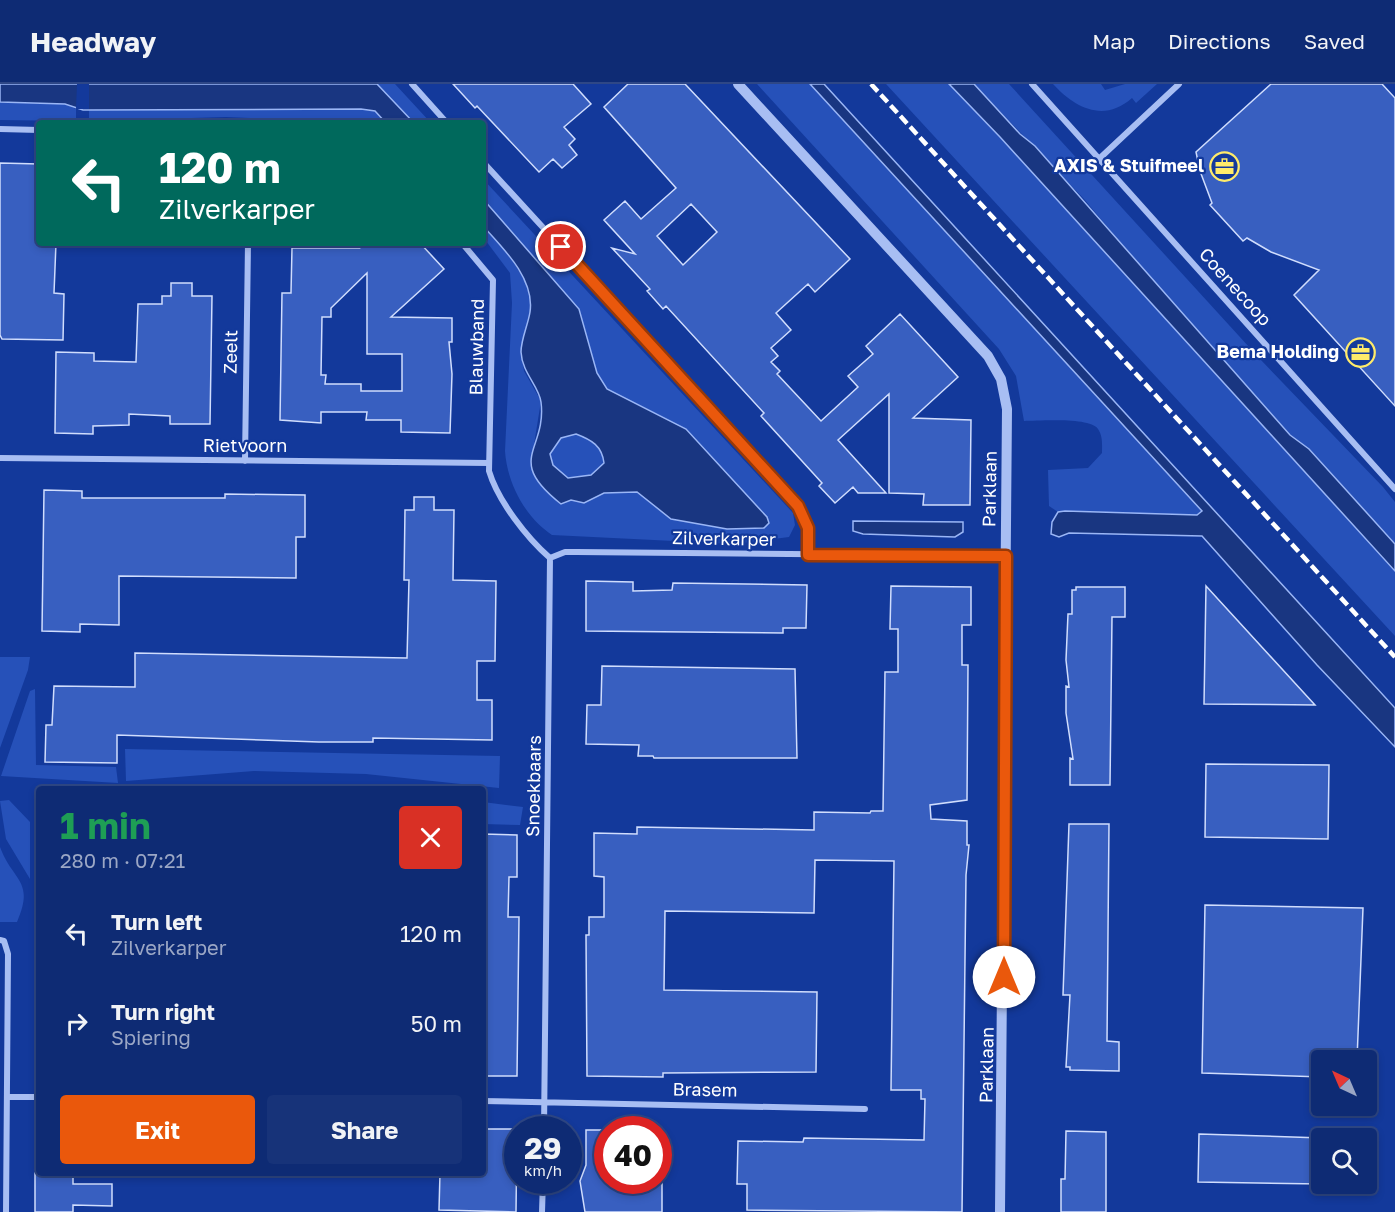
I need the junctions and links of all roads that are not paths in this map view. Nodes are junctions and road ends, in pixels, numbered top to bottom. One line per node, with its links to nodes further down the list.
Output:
1 (412, 84): 5 (street)
2 (738, 84): 17 (street, Parklaan)
3 (1032, 84): 8 (street, Coenecoop)
4 (1179, 84): 8 (street)
5 (444, 120)
6 (0, 129): 7 (street)
7 (36, 130)
8 (1100, 158): 15 (street, Coenecoop)
9 (486, 165): 16 (street)
10 (248, 246): 13 (street, Zeelt)
11 (465, 246): 14 (street, Blauwband)
12 (0, 458): 13 (street, Rietvoorn)
13 (245, 461): 14 (street, Rietvoorn)
14 (489, 463): 18 (street)
15 (1395, 489)
16 (808, 555): 17 (street, Zilverkarper); 18 (street, Zilverkarper)
17 (1006, 556): 29 (street, Parklaan)
18 (550, 558): 23 (street, Snoekbaars)
19 (0, 940): 20 (street)
20 (6, 1097): 21 (street); 27 (street)
21 (36, 1097)
22 (486, 1101): 23 (street, Brasem)
23 (545, 1103): 24 (street, Brasem); 25 (street, Snoekbaars)
24 (865, 1109)
25 (545, 1116)
26 (543, 1194): 28 (street)
27 (6, 1212)
28 (542, 1212)
29 (1000, 1212)

